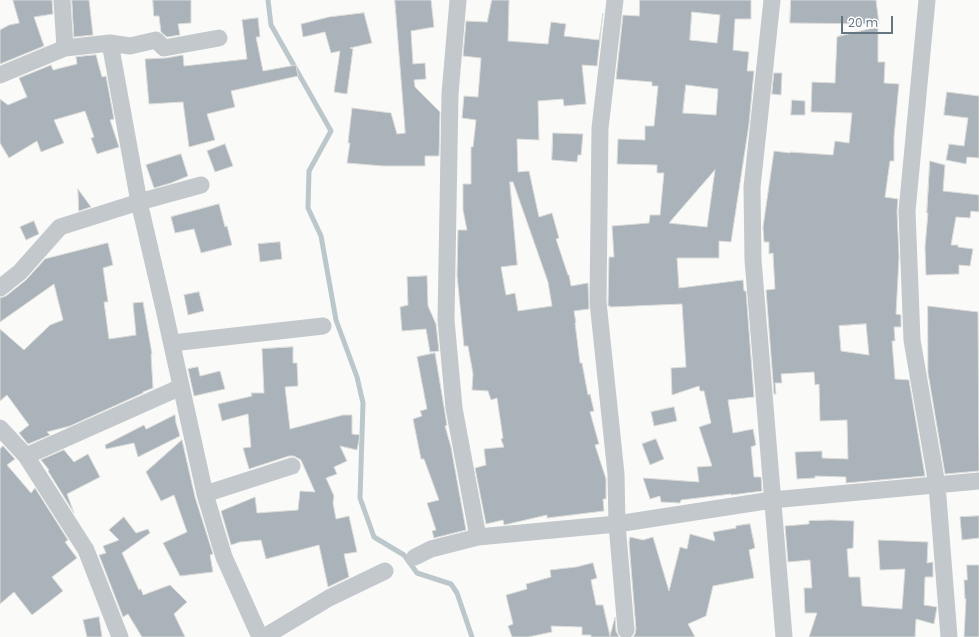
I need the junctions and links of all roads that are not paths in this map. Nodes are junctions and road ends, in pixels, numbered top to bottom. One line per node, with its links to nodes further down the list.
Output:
1 (62, 0): 8 (street)
2 (458, 0): 24 (street)
3 (615, 0): 23 (street)
4 (772, 0): 22 (street)
5 (927, 0): 20 (street)
6 (219, 38): 7 (street)
7 (110, 43): 8 (street); 11 (street)
8 (65, 48): 9 (street)
9 (0, 75)
10 (201, 185): 11 (street)
11 (138, 202): 12 (street); 14 (street)
12 (0, 288)
13 (323, 326): 14 (street)
14 (172, 343): 15 (street)
15 (181, 387): 17 (street); 21 (street)
16 (0, 428): 17 (street)
17 (26, 456): 28 (street)
18 (292, 466): 21 (street)
19 (979, 481): 20 (street)
20 (937, 485): 22 (street); 32 (street)
21 (205, 494): 29 (street)
22 (772, 500): 23 (street); 31 (street)
23 (617, 524): 24 (street); 27 (street)
24 (478, 537): 25 (street)
25 (414, 557)
26 (385, 571): 30 (street)
27 (626, 630)
28 (120, 637)
29 (260, 637)
30 (264, 637)
31 (784, 637)
32 (949, 637)

